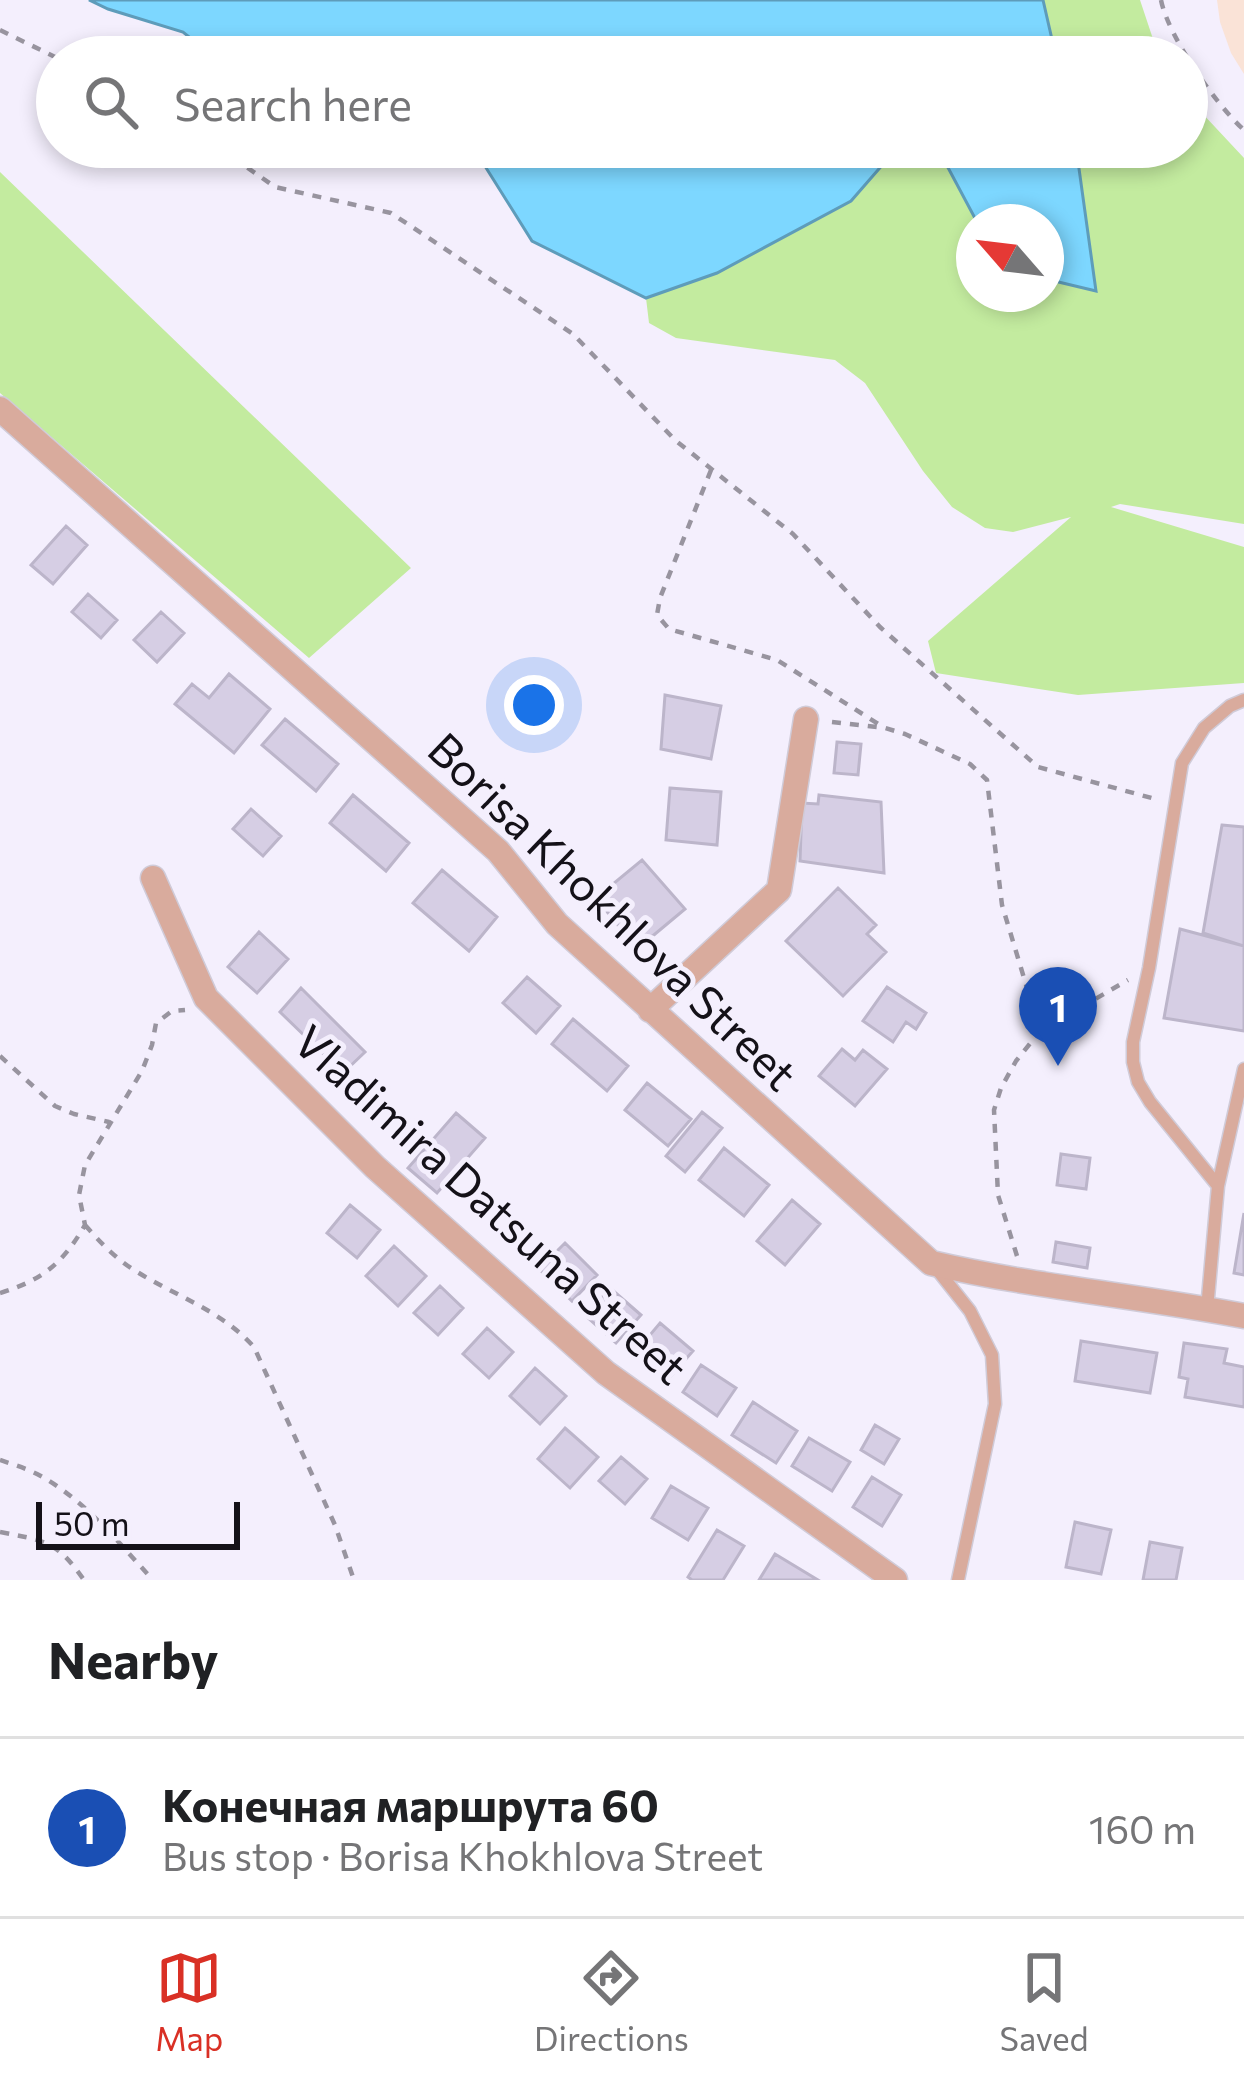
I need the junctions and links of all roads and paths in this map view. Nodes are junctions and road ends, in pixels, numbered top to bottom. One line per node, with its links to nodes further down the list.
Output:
1 (1161, 0): 3 (path)
2 (0, 30): 4 (path)
3 (1175, 36)
4 (36, 48)
5 (1208, 90): 6 (path)
6 (1244, 130)
7 (247, 168): 9 (path)
8 (0, 409): 17 (street, Borisa Khokhlova Street)
9 (711, 469): 12 (path); 13 (path)
10 (1244, 700): 13 (lane)
11 (806, 719): 12 (path); 17 (street)
12 (885, 728): 18 (path)
13 (1176, 804): 15 (lane)
14 (153, 878): 16 (street, Vladimira Datsuna Street)
15 (1149, 968): 18 (path); 22 (lane)
16 (206, 998): 21 (path); 34 (street, Vladimira Datsuna Street)
17 (650, 1010): 24 (street, Borisa Khokhlova Street)
18 (1040, 1031): 25 (path)
19 (0, 1057): 21 (path)
20 (1244, 1069): 22 (lane)
21 (110, 1122): 23 (path)
22 (1219, 1186): 27 (lane)
23 (85, 1225): 26 (path); 33 (path)
24 (932, 1263): 25 (street, Borisa Khokhlova Street); 35 (lane)
25 (1024, 1279): 27 (street, Borisa Khokhlova Street)
26 (0, 1293)
27 (1207, 1309): 28 (street, Borisa Khokhlova Street)
28 (1244, 1316)
29 (0, 1460): 32 (path)
30 (0, 1532): 31 (path)
31 (84, 1580)
32 (153, 1580)
33 (354, 1580)
34 (895, 1580)
35 (958, 1580)

